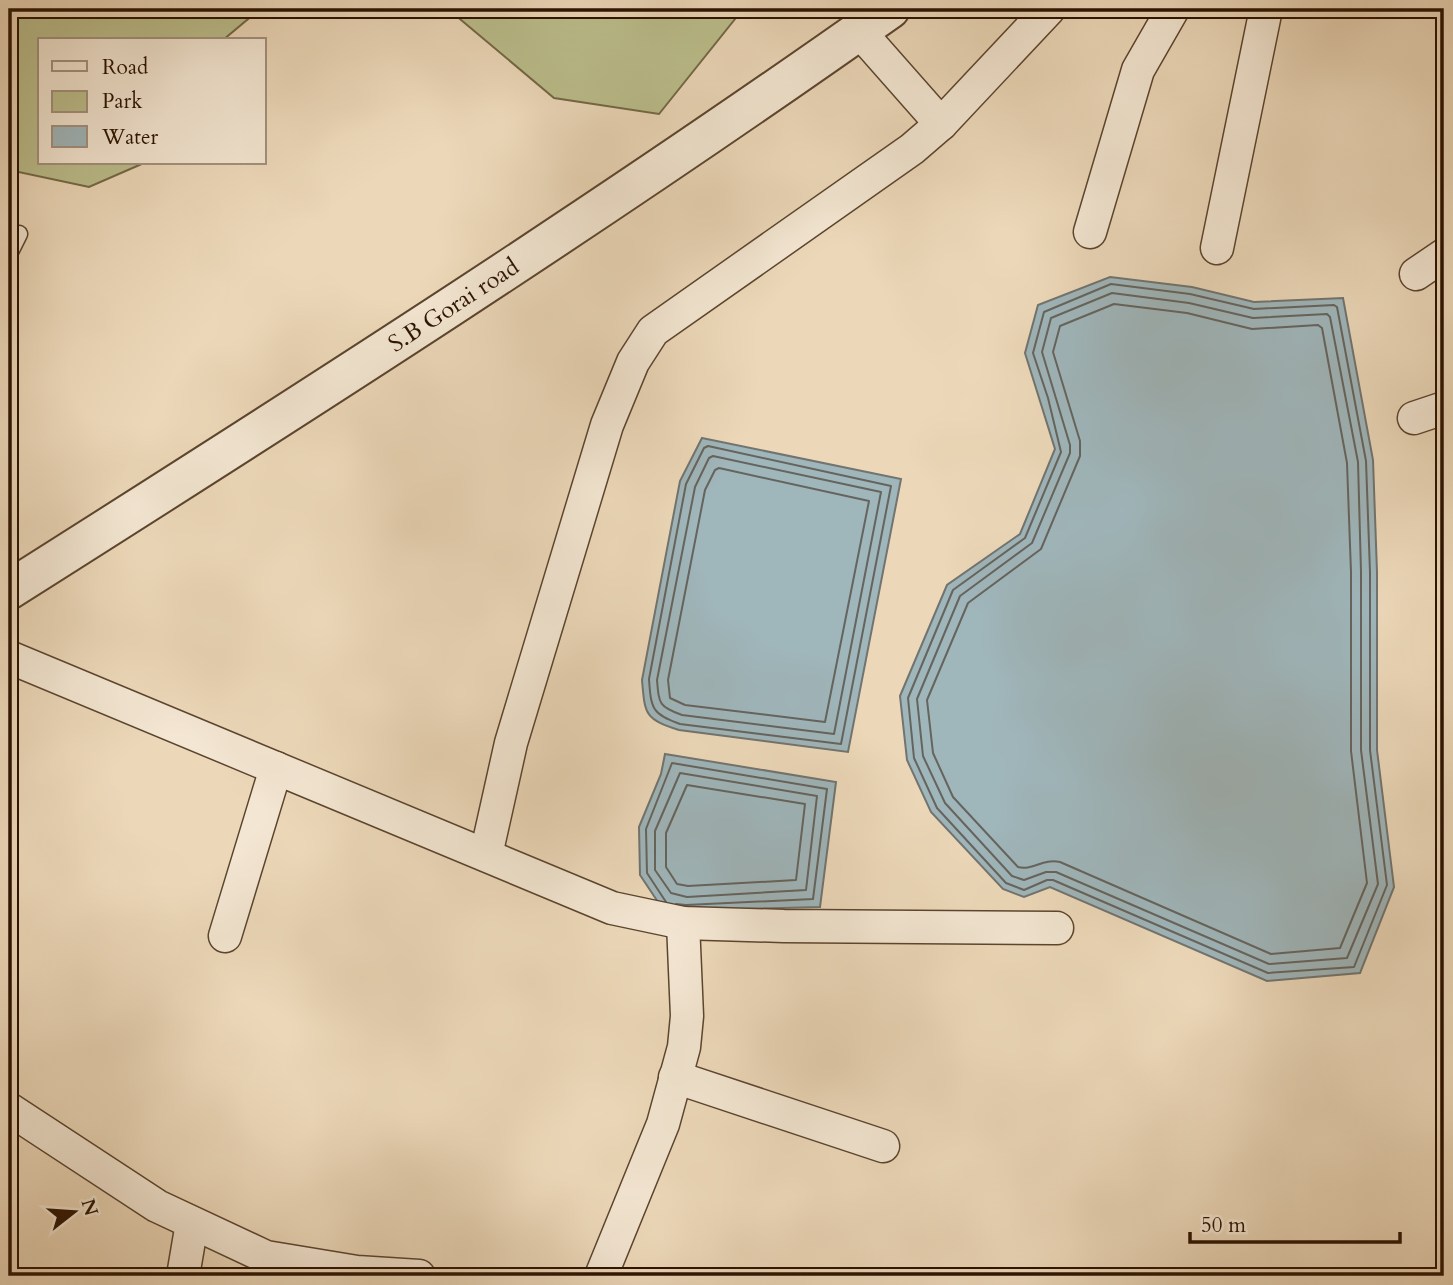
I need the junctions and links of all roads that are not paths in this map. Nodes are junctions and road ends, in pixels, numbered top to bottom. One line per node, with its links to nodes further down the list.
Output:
1 (890, 9): 5 (street, S.B Gorai road)
2 (1048, 9): 6 (street)
3 (1172, 9): 7 (street)
4 (1266, 9): 9 (street)
5 (859, 31): 6 (street); 15 (street, S.B Gorai road)
6 (941, 124): 18 (street)
7 (1090, 232)
8 (19, 234): 10 (lane)
9 (1217, 248)
10 (9, 254)
11 (1444, 255): 12 (street)
12 (1416, 274)
13 (1444, 408): 14 (street)
14 (1414, 418)
15 (9, 590)
16 (9, 657): 17 (street)
17 (276, 768): 18 (street); 21 (street)
18 (486, 855): 19 (street)
19 (683, 923): 20 (street); 22 (street)
20 (1057, 928)
21 (225, 936)
22 (675, 1077): 24 (street); 28 (street)
23 (9, 1109): 25 (street)
24 (883, 1146)
25 (192, 1223): 26 (street); 27 (street)
26 (183, 1276)
27 (419, 1276)
28 (601, 1276)

